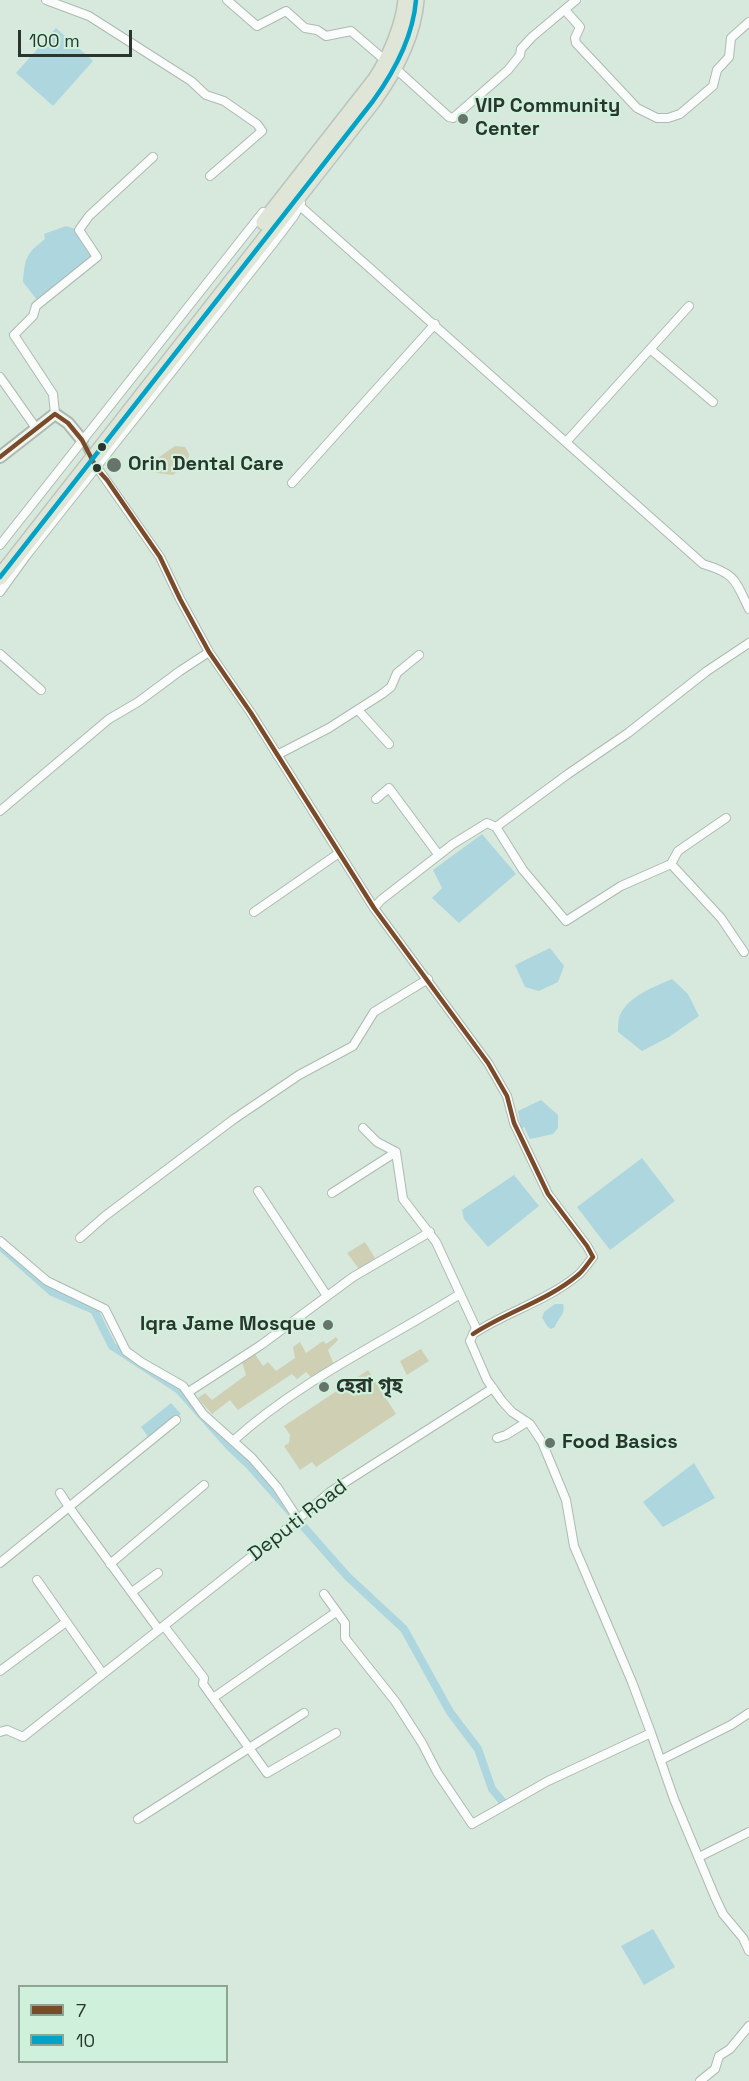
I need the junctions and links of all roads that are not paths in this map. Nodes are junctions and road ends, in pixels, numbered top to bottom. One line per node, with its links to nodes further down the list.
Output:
1 (46, 0): 10 (street)
2 (227, 0): 7 (street)
3 (576, 0): 5 (street)
4 (408, 2): 7 (highway)
5 (565, 10): 6 (street); 7 (street)
6 (749, 22)
7 (391, 65): 9 (highway)
8 (153, 157): 18 (street)
9 (323, 157): 11 (highway); 21 (street); 26 (highway)
10 (210, 176)
11 (304, 190): 12 (street); 27 (highway)
12 (300, 206): 14 (street); 23 (street)
13 (689, 306): 15 (street)
14 (435, 324): 20 (street); 24 (street)
15 (650, 349): 17 (street); 20 (street)
16 (0, 378): 19 (street)
17 (713, 402)
18 (56, 414): 19 (street); 21 (street)
19 (36, 428): 22 (street)
20 (567, 441): 29 (street)
21 (83, 443): 25 (street)
22 (0, 457)
23 (95, 466): 28 (street); 31 (street)
24 (292, 483)
25 (0, 545)
26 (0, 560)
27 (0, 576)
28 (0, 592)
29 (749, 609)
30 (749, 643): 41 (street)
31 (209, 652): 37 (street); 39 (street)
32 (0, 654): 34 (street)
33 (419, 655): 35 (street)
34 (40, 690)
35 (358, 710): 36 (street); 37 (street)
36 (389, 744)
37 (277, 755): 42 (street)
38 (375, 799): 43 (street)
39 (0, 811)
40 (726, 818): 44 (street)
41 (496, 827): 43 (street); 44 (street)
42 (339, 853): 45 (street); 46 (street)
43 (438, 854): 45 (street)
44 (671, 864): 47 (street)
45 (374, 908): 48 (street)
46 (254, 912)
47 (744, 952)
48 (428, 979): 54 (street); 58 (street)
49 (363, 1128): 50 (street)
50 (396, 1152): 52 (street); 53 (street)
51 (258, 1191): 57 (street)
52 (332, 1193)
53 (430, 1232): 56 (street); 57 (street)
54 (80, 1238)
55 (0, 1241): 64 (street)
56 (460, 1294): 58 (street); 64 (street)
57 (327, 1296): 60 (street)
58 (473, 1334): 59 (street)
59 (493, 1388): 62 (street); 68 (street, Deputi Road)
60 (190, 1391)
61 (176, 1420): 67 (street)
62 (526, 1422): 63 (street); 85 (street)
63 (497, 1438)
64 (233, 1440): 68 (street)
65 (204, 1485): 70 (street)
66 (60, 1493): 67 (street)
67 (69, 1507): 69 (street); 70 (street)
68 (298, 1519): 77 (street, Deputi Road)
69 (0, 1563)
70 (111, 1564): 73 (street)
71 (158, 1573): 73 (street)
72 (37, 1580): 76 (street)
73 (132, 1593): 77 (street)
74 (324, 1594): 75 (street)
75 (336, 1612): 80 (street); 85 (street)
76 (66, 1622): 78 (street); 79 (street)
77 (162, 1628): 79 (street, Deputi Road); 80 (street)
78 (0, 1671)
79 (103, 1674): 83 (street, Deputi Road)
80 (213, 1698): 86 (street)
81 (304, 1713): 86 (street)
82 (749, 1713): 87 (street)
83 (0, 1732)
84 (336, 1733): 86 (street)
85 (651, 1733): 87 (street)
86 (249, 1748): 88 (street)
87 (661, 1760): 90 (street)
88 (138, 1819)
89 (749, 1832): 90 (street)
90 (699, 1857): 91 (street)
91 (749, 1952)
92 (749, 2026): 93 (street)
93 (700, 2081)

